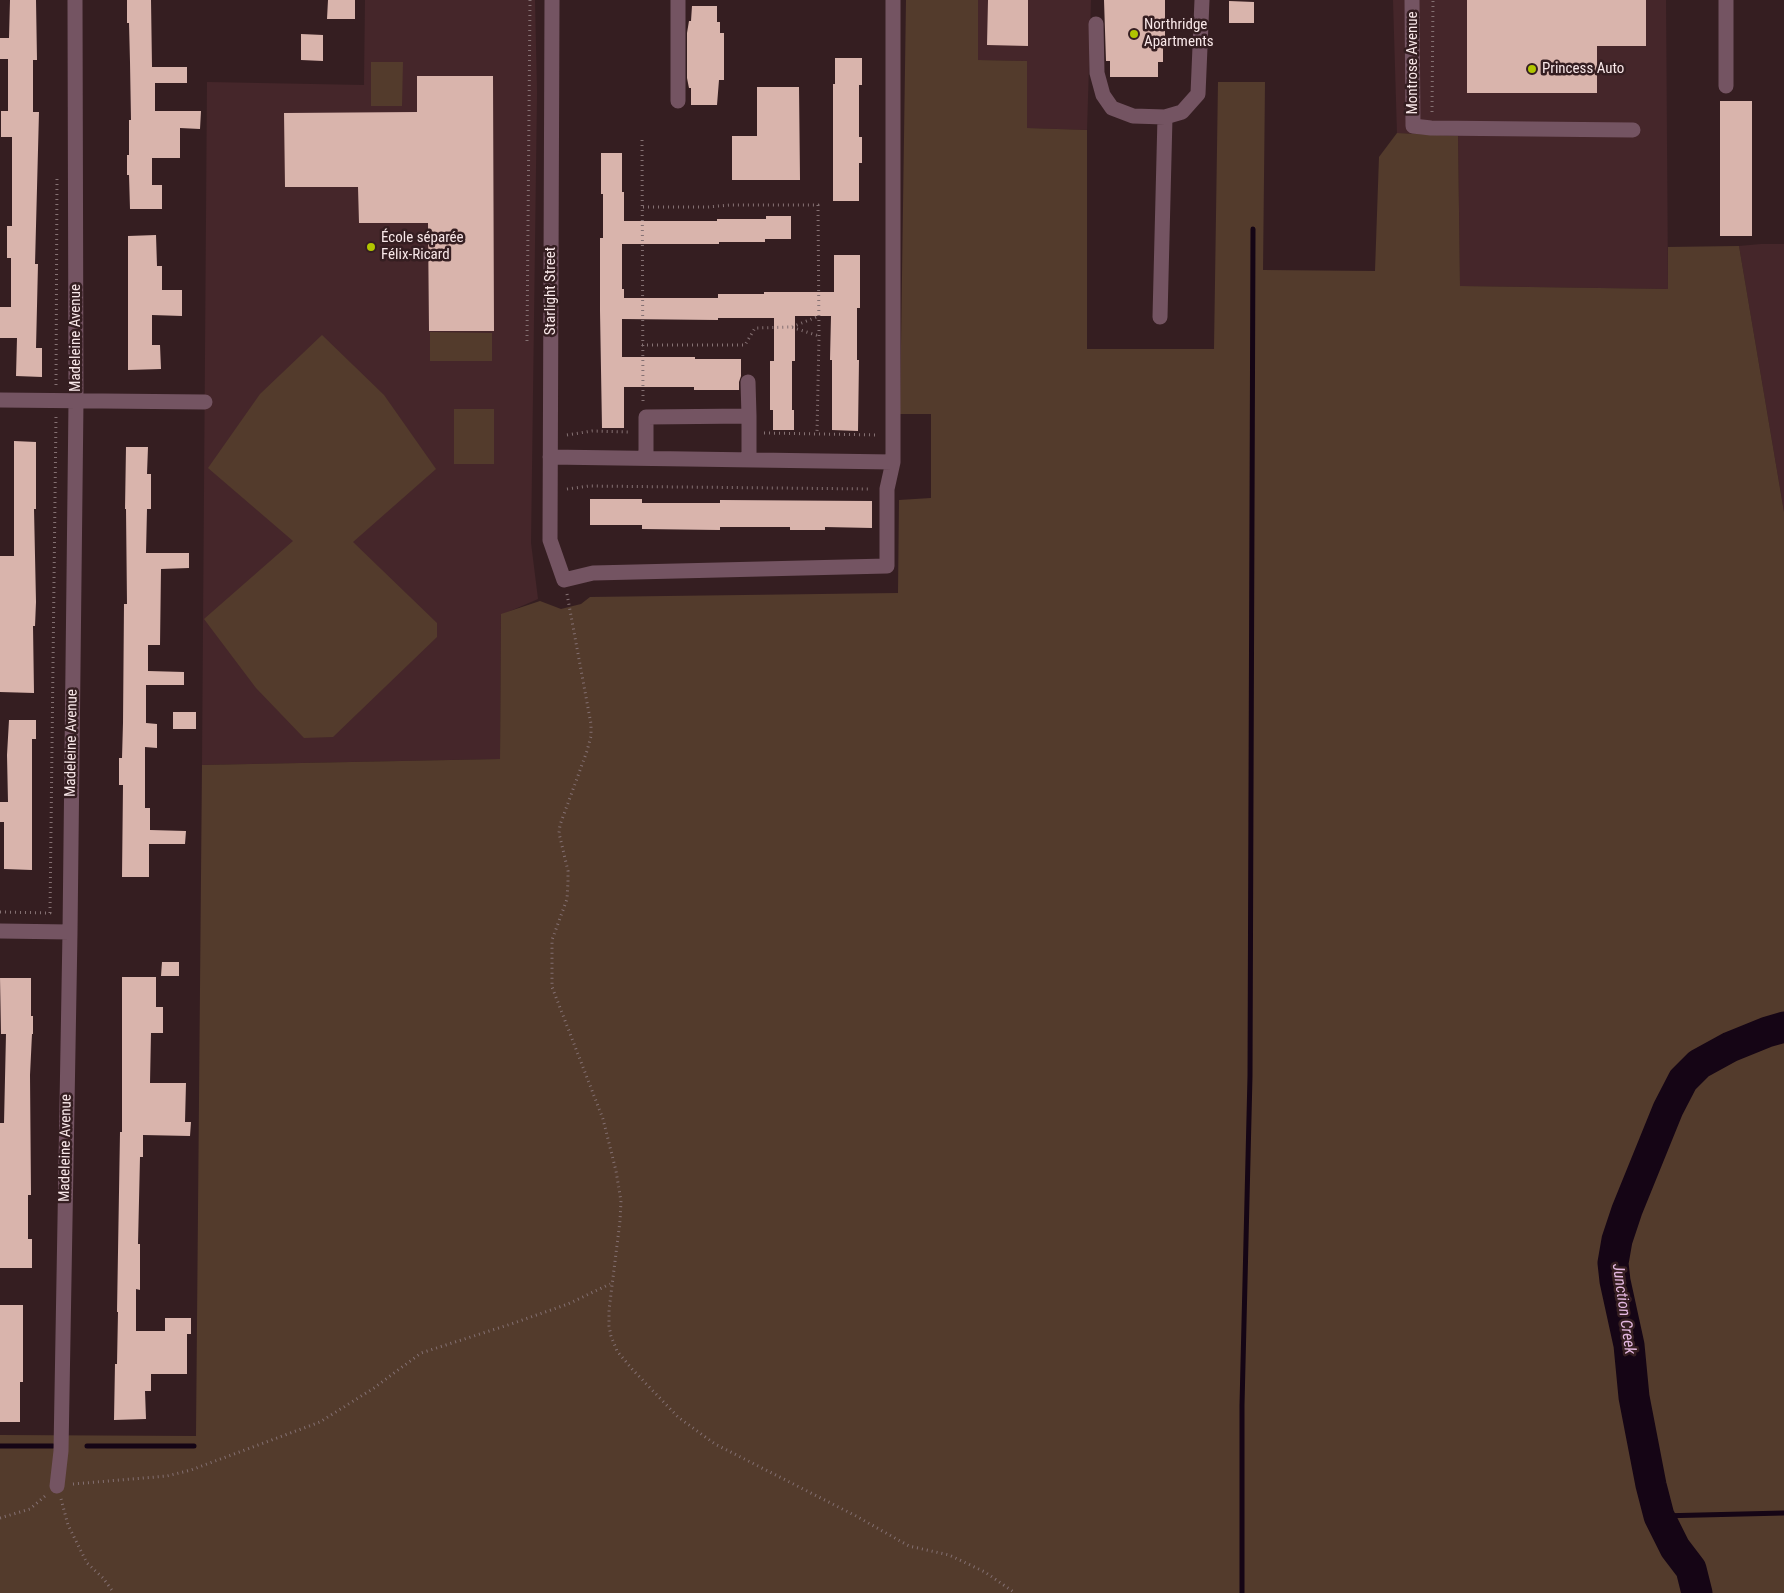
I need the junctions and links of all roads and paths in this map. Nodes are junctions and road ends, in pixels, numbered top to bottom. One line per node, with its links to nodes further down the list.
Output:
1 (75, 0): 28 (street, Madeleine Avenue)
2 (530, 0): 23 (path)
3 (552, 0): 37 (street, Starlight Street)
4 (678, 0): 12 (street)
5 (893, 0): 36 (street)
6 (1202, 0): 13 (street)
7 (1412, 0): 14 (street, Montrose Avenue)
8 (1433, 0): 14 (path)
9 (1726, 0): 11 (street)
10 (1096, 24): 13 (street)
11 (1726, 86)
12 (678, 101)
13 (1165, 117): 20 (street)
14 (1431, 128): 15 (street)
15 (1633, 130)
16 (642, 140): 18 (path)
17 (58, 171): 27 (path)
18 (643, 207): 19 (path); 24 (path)
19 (819, 316): 21 (path); 22 (path)
20 (1160, 317)
21 (791, 327): 22 (path); 24 (path)
22 (819, 336): 34 (path)
23 (527, 341)
24 (642, 345): 31 (path)
25 (748, 382): 30 (street)
26 (0, 400): 27 (street)
27 (56, 401): 28 (street); 44 (path)
28 (76, 401): 29 (street); 46 (street, Madeleine Avenue)
29 (205, 402)
30 (749, 416): 31 (street); 33 (street)
31 (646, 417): 32 (street)
32 (646, 432): 35 (path); 38 (street)
33 (749, 432): 34 (path); 39 (street)
34 (817, 433): 36 (path)
35 (567, 435)
36 (894, 435): 40 (street)
37 (550, 457): 38 (street); 43 (street, Starlight Street)
38 (646, 458): 39 (street)
39 (749, 460): 40 (street)
40 (893, 462): 42 (street)
41 (567, 489): 42 (path)
42 (887, 489): 43 (street)
43 (564, 580): 47 (path)
44 (0, 912)
45 (0, 931): 46 (street)
46 (70, 932): 48 (street, Madeleine Avenue)
47 (611, 1284): 48 (path); 51 (path)
48 (57, 1486): 49 (path); 50 (path)
49 (0, 1518)
50 (114, 1593)
51 (1015, 1593)

